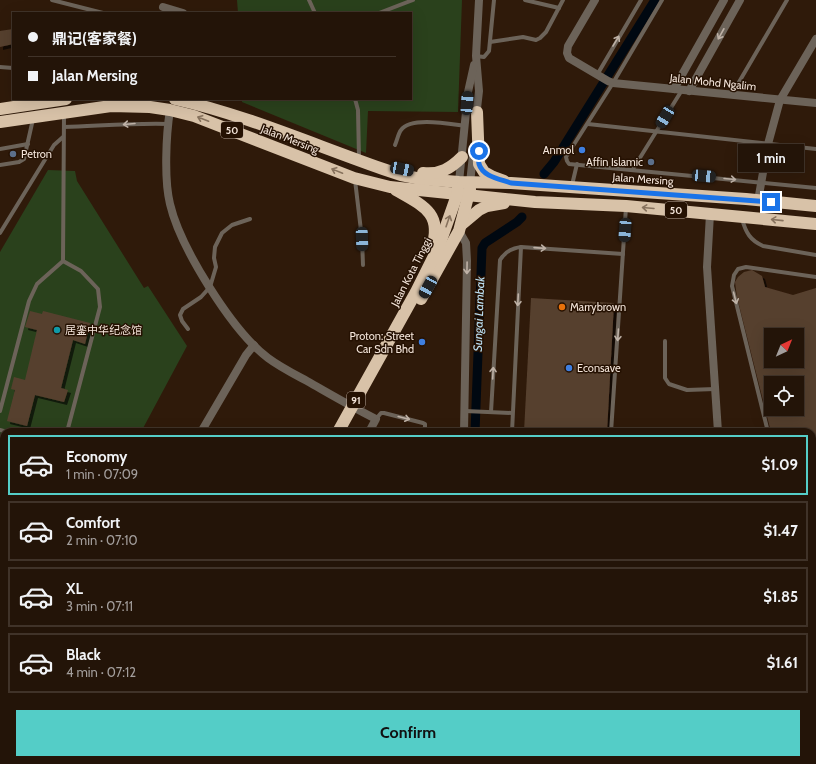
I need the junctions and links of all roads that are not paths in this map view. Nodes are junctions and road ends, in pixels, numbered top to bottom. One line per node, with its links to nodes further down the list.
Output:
1 (52, 0): 16 (lane)
2 (310, 0): 18 (lane)
3 (412, 0): 19 (lane)
4 (479, 0): 22 (street)
5 (494, 0): 21 (lane)
6 (525, 0): 15 (lane)
7 (563, 0): 15 (lane)
8 (595, 0): 25 (street)
9 (641, 0): 25 (lane, one-way to 9)
10 (662, 0): 25 (lane)
11 (724, 0): 26 (street)
12 (740, 0): 26 (street, one-way to 26)
13 (787, 0): 27 (lane)
14 (163, 7): 17 (street)
15 (559, 8): 21 (lane)
16 (99, 12)
17 (180, 12)
18 (315, 12)
19 (382, 12)
20 (816, 39): 30 (street)
21 (490, 42): 22 (lane)
22 (476, 56): 35 (street); 40 (street)
23 (0, 67): 24 (lane)
24 (12, 68)
25 (605, 79): 26 (street, Jalan Mohd Ngalim); 39 (lane)
26 (682, 90): 27 (street, Jalan Mohd Ngalim); 42 (lane)
27 (732, 95): 30 (street, Jalan Mohd Ngalim)
28 (59, 100): 33 (highway)
29 (355, 100): 50 (lane)
30 (780, 100): 32 (street, Jalan Mohd Ngalim); 45 (street)
31 (173, 104): 34 (highway, Jalan Mersing / 50); 38 (street); 50 (highway, Jalan Mersing / 50); 55 (highway, Jalan Mersing / 50, one-way to 31)
32 (816, 104)
33 (0, 109)
34 (64, 112): 36 (highway, Jalan Mersing / 50); 41 (lane)
35 (477, 112): 57 (street); 58 (highway)
36 (34, 117): 37 (highway, Jalan Mersing / 50); 44 (lane)
37 (0, 122)
38 (168, 124): 41 (lane, one-way to 41); 80 (street)
39 (588, 124): 42 (lane); 51 (lane)
40 (466, 126): 46 (lane); 49 (street)
41 (64, 127): 43 (lane)
42 (657, 130): 45 (lane); 54 (lane)
43 (64, 137): 71 (lane); 77 (lane)
44 (28, 144): 47 (lane); 52 (lane)
45 (768, 144): 48 (lane); 56 (street)
46 (395, 145)
47 (0, 149)
48 (816, 149)
49 (462, 157): 53 (highway); 57 (street)
50 (359, 161): 53 (highway, Jalan Mersing / 50)
51 (577, 164): 54 (lane); 60 (lane)
52 (0, 166)
53 (382, 169): 57 (highway, Jalan Mersing / 50)
54 (633, 169): 56 (lane, one-way to 56)
55 (354, 178): 59 (highway, Jalan Mersing / 50); 78 (lane)
56 (761, 182): 61 (lane); 64 (street)
57 (465, 183): 58 (highway, Jalan Mersing / 50); 62 (highway, Jalan Kota Tinggi / 91)
58 (511, 183): 60 (highway, Jalan Mersing / 50)
59 (390, 187): 62 (highway, Jalan Mersing / 50); 81 (highway)
60 (571, 187): 64 (highway, Jalan Mersing / 50)
61 (816, 188)
62 (463, 195): 63 (highway, Jalan Mersing / 50); 72 (highway, Jalan Kota Tinggi / 91); 81 (highway, Jalan Kota Tinggi / 91, one-way to 62)
63 (527, 201): 65 (highway, Jalan Mersing / 50); 72 (highway)
64 (758, 201): 66 (highway, Jalan Mersing / 50)
65 (626, 206): 67 (highway, Jalan Mersing / 50, one-way to 65); 75 (lane)
66 (816, 206)
67 (710, 214): 68 (highway, Jalan Mersing / 50); 86 (street)
68 (741, 216): 70 (highway, Jalan Mersing / 50, one-way to 68); 76 (lane)
69 (250, 219): 80 (lane)
70 (816, 224)
71 (1, 227): 73 (lane)
72 (460, 228): 85 (highway, Jalan Kota Tinggi / 91); 89 (street, one-way to 89)
73 (0, 233)
74 (521, 247): 75 (lane, one-way to 75); 90 (lane, one-way to 74); 91 (lane, one-way to 91)
75 (623, 254): 100 (lane, one-way to 100)
76 (816, 255)
77 (63, 261): 88 (lane); 93 (lane)
78 (363, 265)
79 (816, 277): 102 (lane, one-way to 102)
80 (210, 287): 82 (lane); 84 (street)
81 (416, 292): 85 (highway, Jalan Kota Tinggi / 91)
82 (188, 329)
83 (666, 341): 86 (lane)
84 (254, 345): 87 (street); 94 (street)
85 (374, 368): 87 (highway, Jalan Kota Tinggi / 91)
86 (715, 389): 101 (street)
87 (352, 407): 92 (street); 95 (highway, Jalan Kota Tinggi / 91)
88 (0, 411)
89 (467, 411): 90 (lane); 98 (street)
90 (491, 412): 91 (lane)
91 (512, 413): 99 (lane)
92 (376, 418): 96 (street); 97 (lane, one-way to 97)
93 (68, 428)
94 (203, 428)
95 (340, 428)
96 (371, 428)
97 (425, 428)
98 (465, 428)
99 (512, 428)
100 (611, 428)
101 (718, 428)
102 (767, 428)

